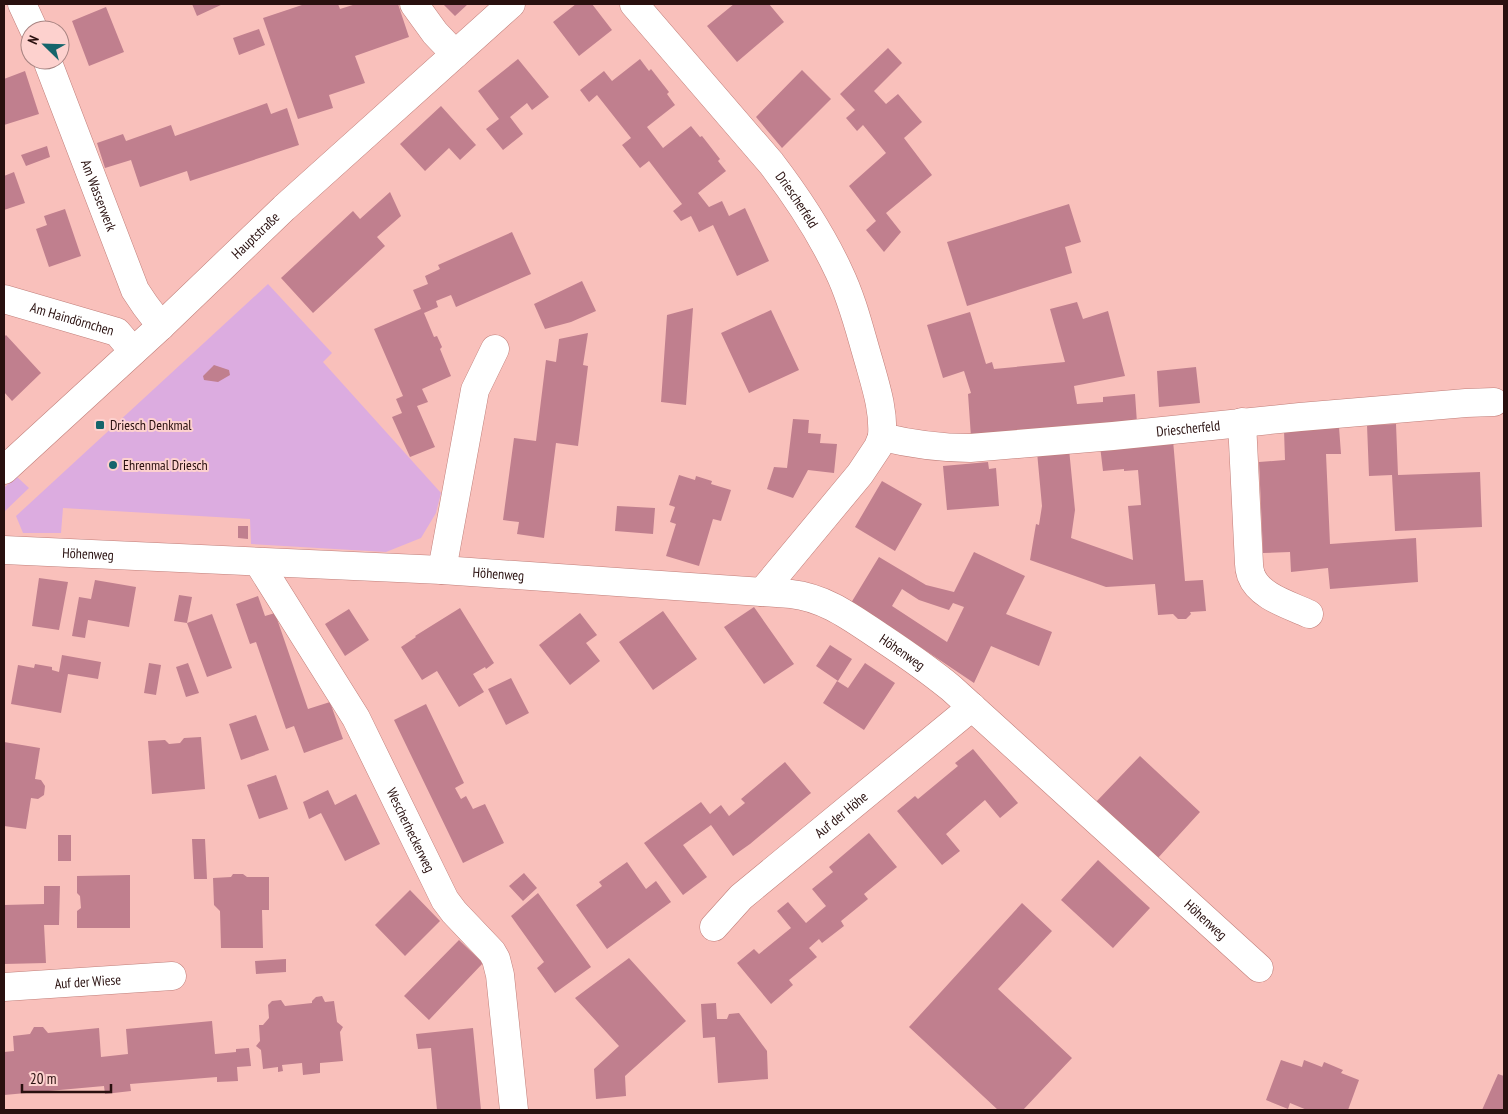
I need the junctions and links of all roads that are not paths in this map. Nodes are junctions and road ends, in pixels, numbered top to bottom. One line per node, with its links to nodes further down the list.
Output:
1 (22, 4): 5 (street)
2 (414, 4): 6 (street)
3 (511, 4): 6 (street, Hauptstraße)
4 (634, 4): 14 (street, Driescherfeld)
5 (29, 20)
6 (455, 54): 9 (street, Hauptstraße)
7 (51, 70): 9 (street, Am Wasserwerk)
8 (4, 299): 11 (street, Am Haindörnchen)
9 (160, 326): 11 (street, Hauptstraße)
10 (495, 349): 18 (street)
11 (133, 351): 15 (street, Hauptstraße)
12 (1494, 402): 13 (street, Driescherfeld)
13 (1242, 422): 14 (street, Driescherfeld); 20 (street)
14 (882, 437): 19 (street, Driescherfeld)
15 (4, 470)
16 (4, 550): 17 (street, Höhenweg)
17 (258, 562): 18 (street, Höhenweg); 26 (street, Wescherheckerweg)
18 (442, 570): 19 (street, Höhenweg)
19 (762, 592): 21 (street, Höhenweg)
20 (1309, 614)
21 (972, 707): 22 (street, Auf der Höhe); 23 (street, Höhenweg)
22 (714, 927)
23 (1259, 968)
24 (172, 976): 25 (street, Auf der Wiese)
25 (4, 987)
26 (514, 1110)

